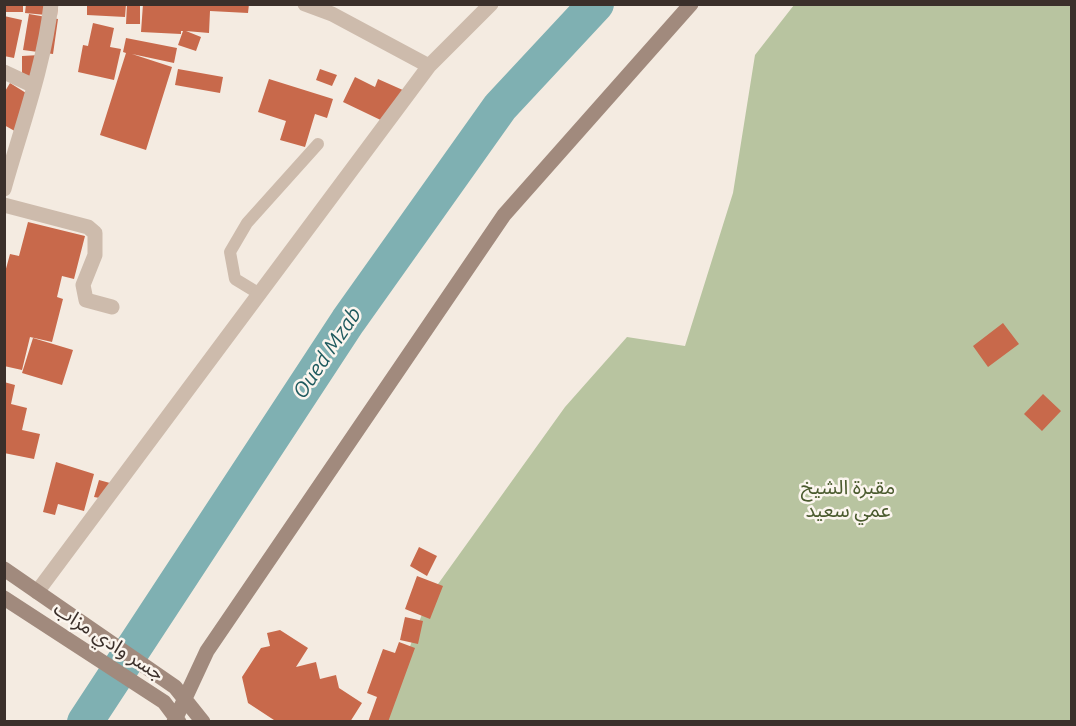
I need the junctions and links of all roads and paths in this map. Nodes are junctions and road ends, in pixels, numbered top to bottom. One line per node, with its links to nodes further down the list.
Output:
1 (51, 4): 7 (street)
2 (305, 4): 5 (street)
3 (491, 4): 5 (street)
4 (691, 4): 17 (street)
5 (429, 66): 12 (street)
6 (4, 72): 7 (street)
7 (34, 86): 8 (street)
8 (11, 137): 10 (street)
9 (318, 144): 12 (lane)
10 (4, 189)
11 (4, 205): 13 (street)
12 (258, 292): 15 (street)
13 (112, 307)
14 (4, 569): 15 (street, جسر وادي مزاب)
15 (40, 594): 17 (street, جسر وادي مزاب)
16 (4, 598): 18 (street, جسر وادي مزاب)
17 (186, 700): 18 (street); 19 (street, جسر وادي مزاب)
18 (177, 720)
19 (202, 722)

